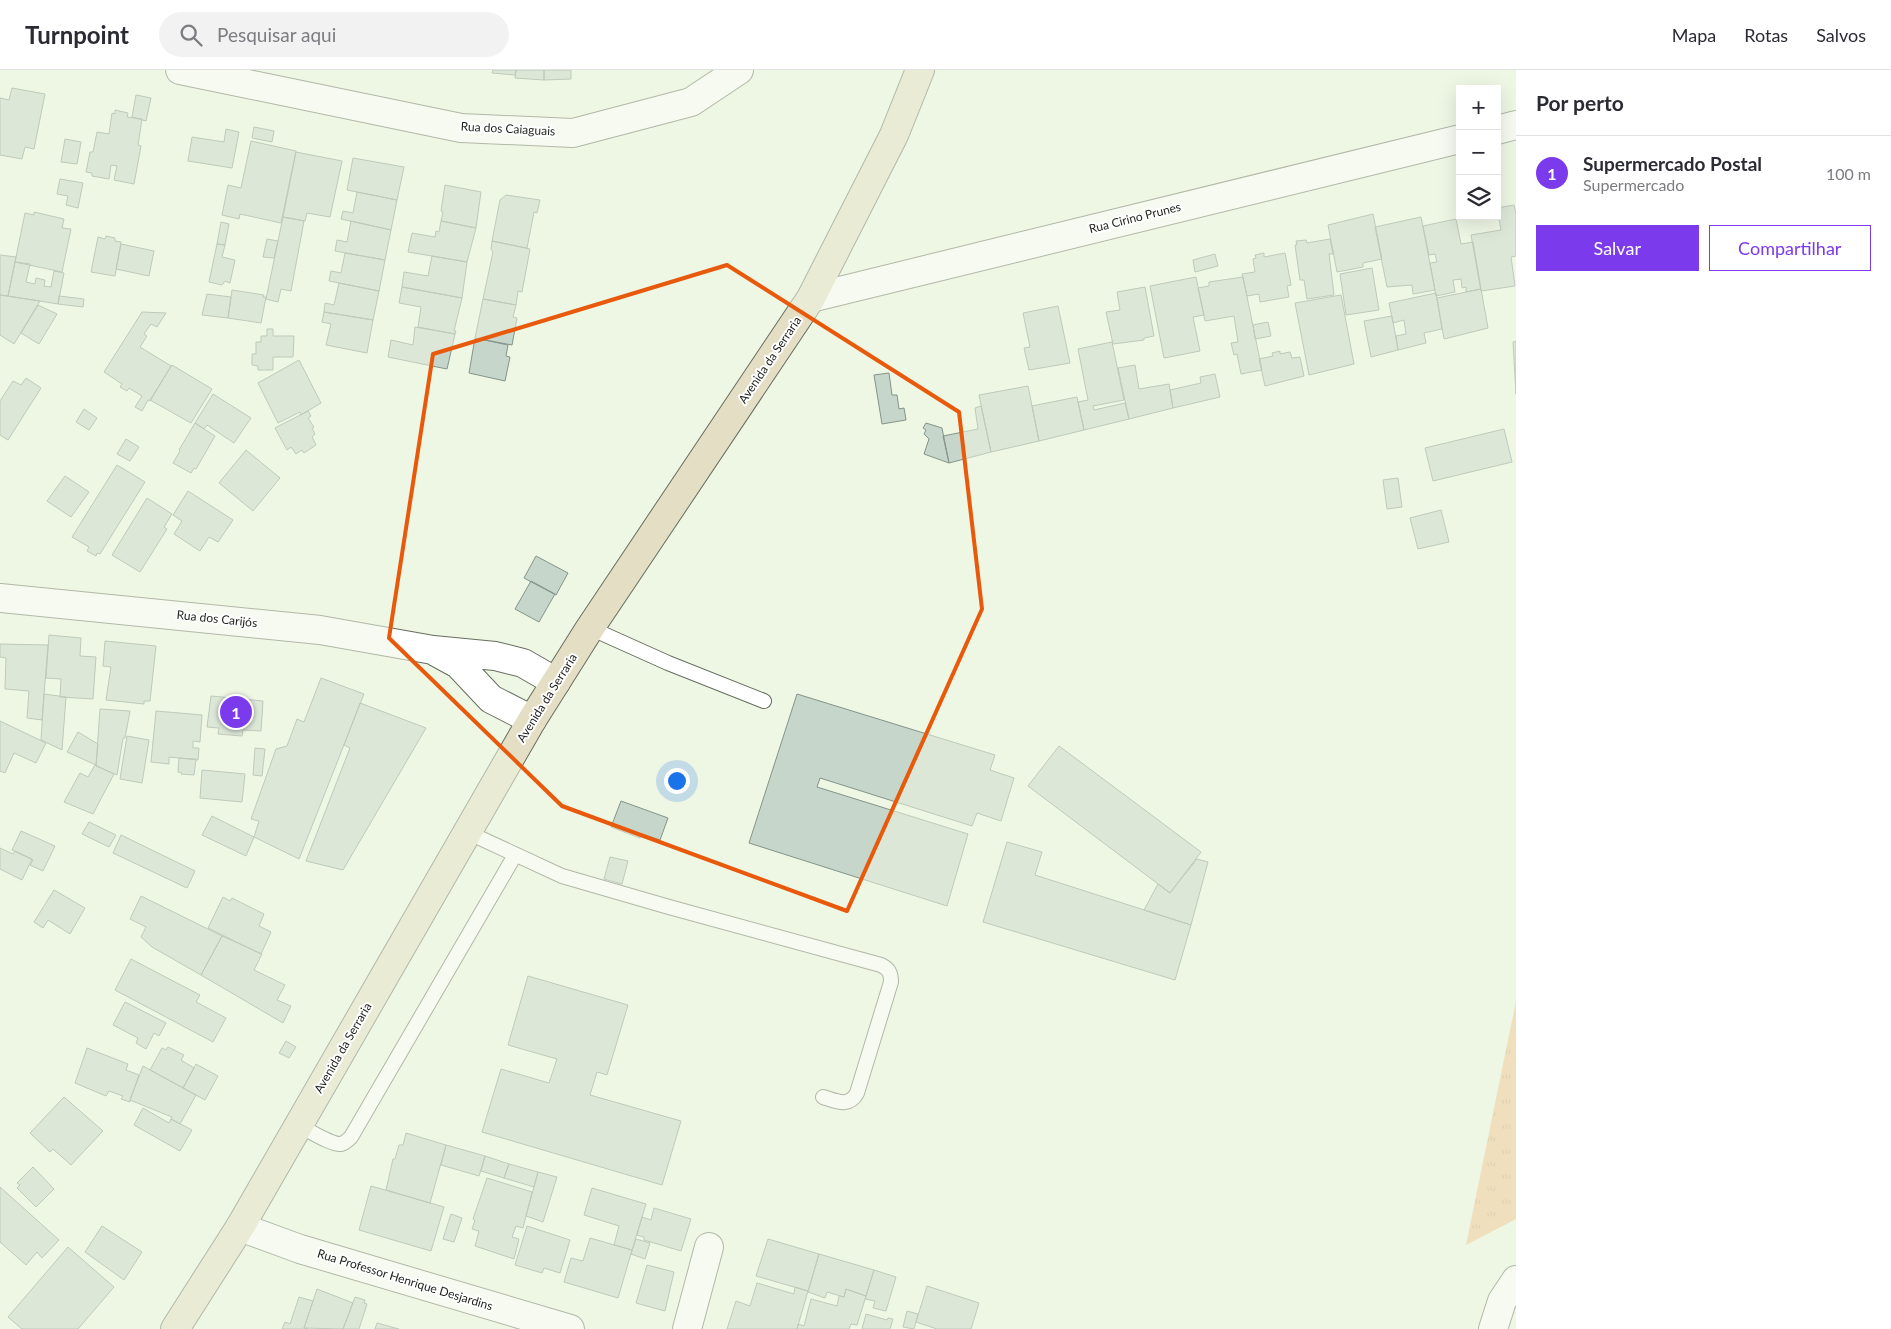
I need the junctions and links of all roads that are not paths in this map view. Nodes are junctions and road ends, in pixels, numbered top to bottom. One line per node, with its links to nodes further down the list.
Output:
1 (180, 70): 2 (street, Rua dos Caiaguais)
2 (739, 70)
3 (920, 70): 7 (main road, Avenida da Serraria)
4 (1516, 125): 5 (street)
5 (1501, 129)
6 (1456, 140): 7 (street, Rua Cirino Prunes)
7 (811, 298): 9 (main road, Avenida da Serraria)
8 (0, 598): 10 (street, Rua dos Carijós)
9 (590, 628): 11 (main road, Avenida da Serraria); 12 (lane)
10 (432, 650): 11 (street, Rua dos Carijós); 13 (street, Rua dos Carijós)
11 (556, 682): 13 (main road, Avenida da Serraria)
12 (764, 701)
13 (532, 720): 14 (main road, Avenida da Serraria)
14 (467, 832): 15 (lane); 17 (main road, Avenida da Serraria)
15 (515, 855): 16 (lane); 17 (lane)
16 (822, 1097)
17 (299, 1126): 18 (main road, Avenida da Serraria)
18 (240, 1227): 21 (main road, Avenida da Serraria); 22 (street, Rua Professor Henrique Desjardins)
19 (709, 1247): 23 (street)
20 (1516, 1280): 24 (street)
21 (175, 1329)
22 (570, 1329)
23 (687, 1329)
24 (1492, 1329)

